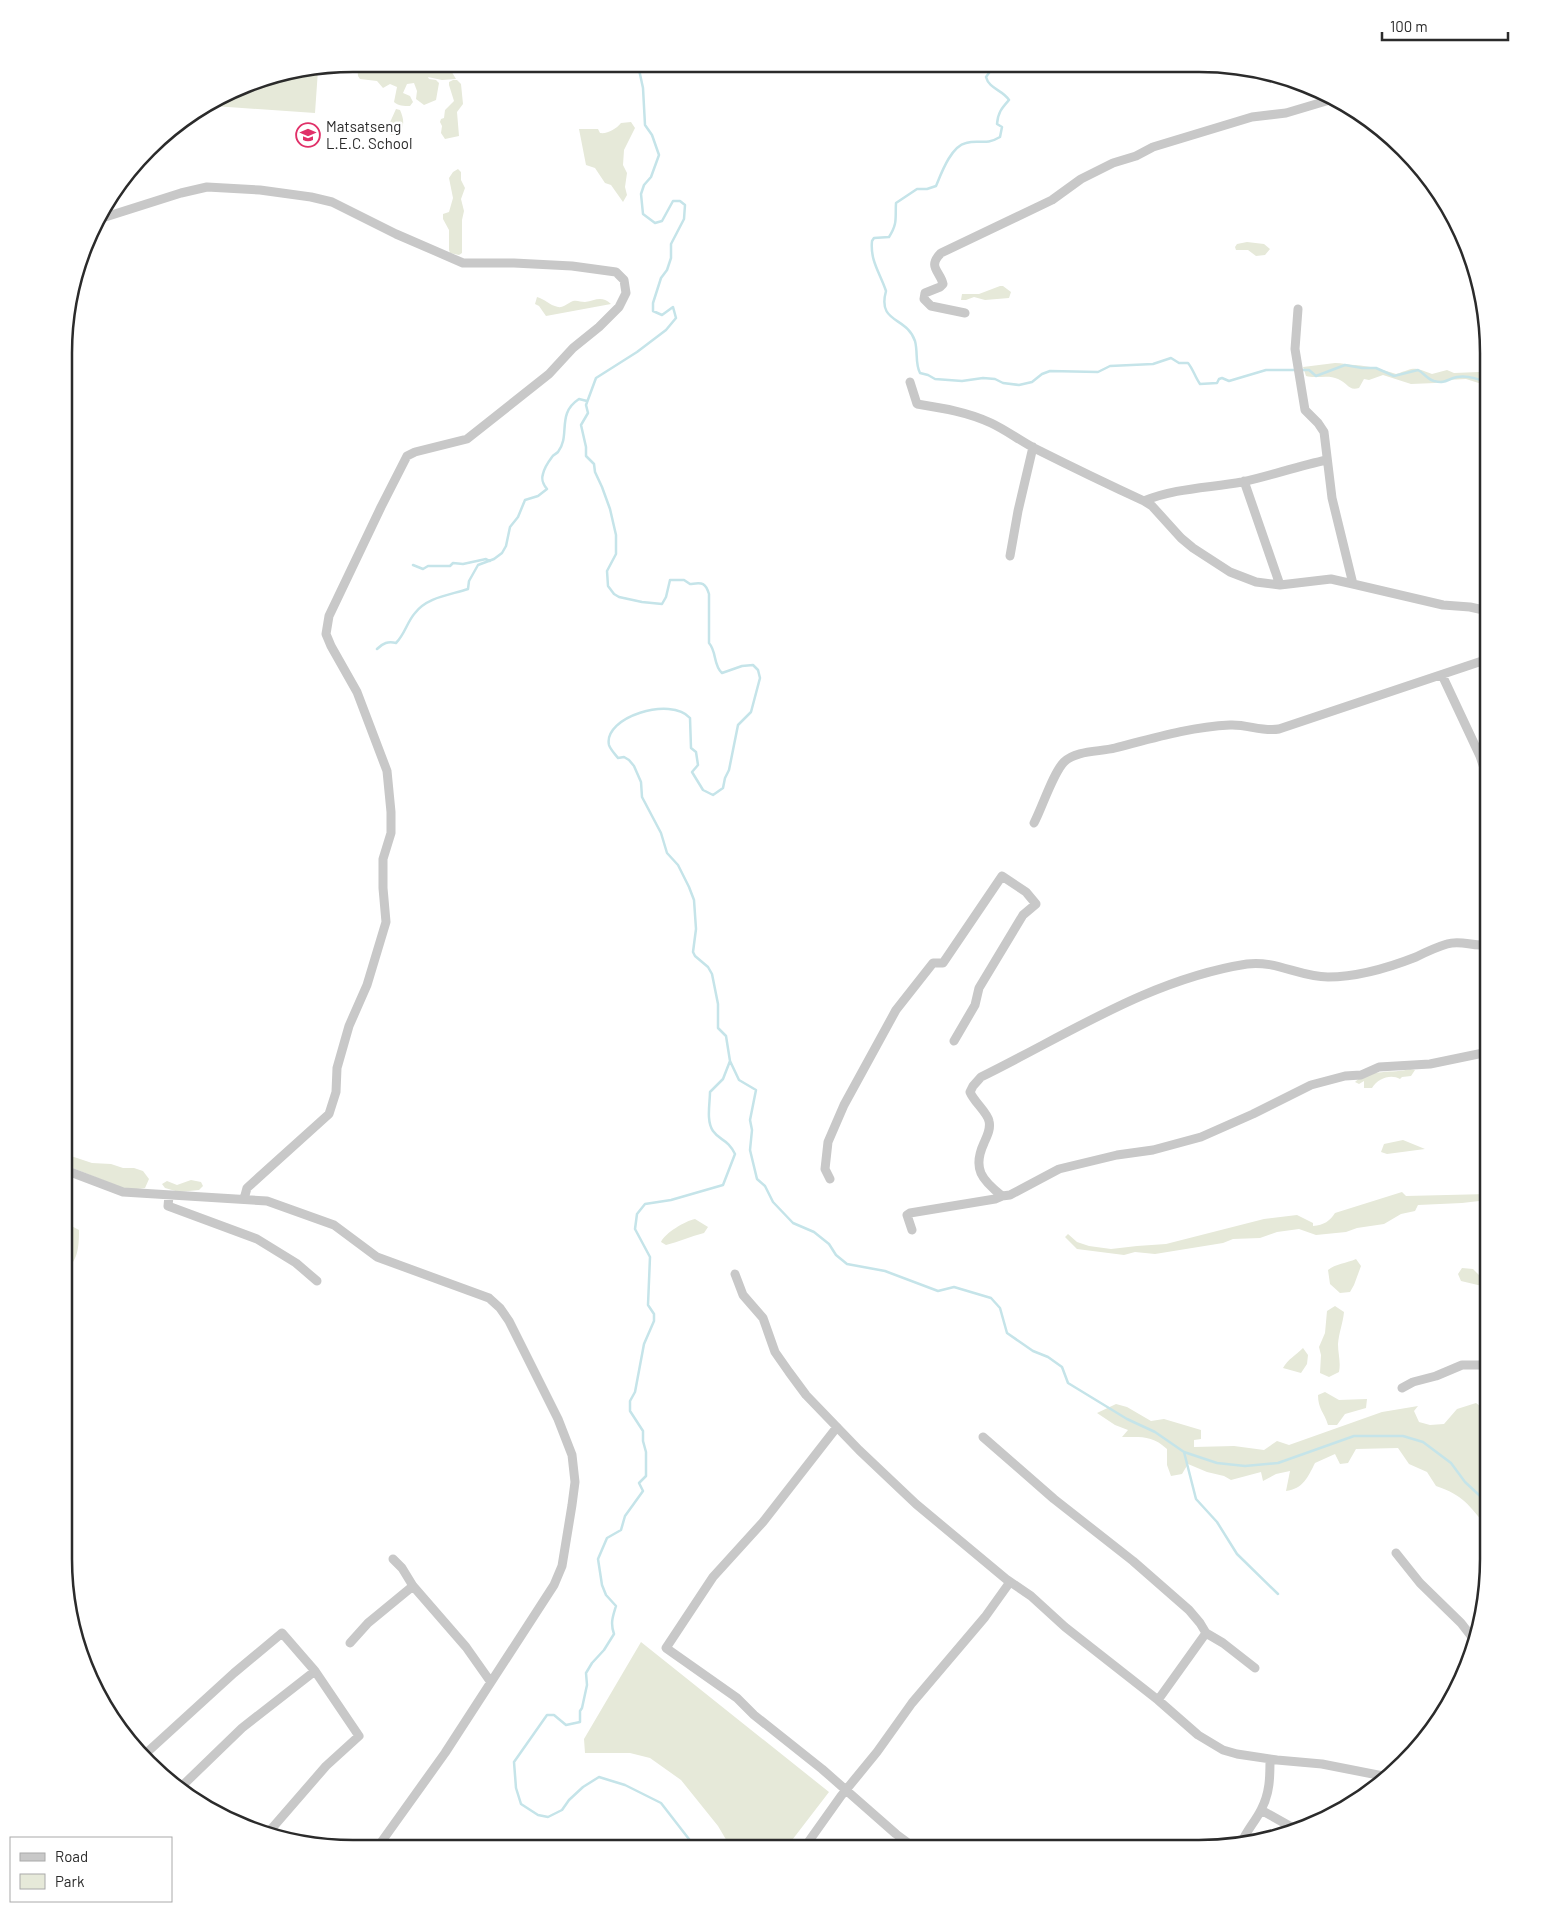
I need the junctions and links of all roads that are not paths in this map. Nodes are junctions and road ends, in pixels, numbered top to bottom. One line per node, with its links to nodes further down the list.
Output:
1 (1323, 102): 4 (street)
2 (109, 216): 25 (street)
3 (1298, 309): 7 (street)
4 (965, 313)
5 (910, 382): 6 (street)
6 (1034, 447): 9 (street); 10 (street)
7 (1327, 460): 8 (street); 11 (street)
8 (1244, 481): 9 (street); 12 (street)
9 (1144, 501): 12 (street)
10 (1010, 556)
11 (1353, 584): 12 (street); 13 (street)
12 (1280, 585)
13 (1480, 610)
14 (1480, 662): 15 (street)
15 (1442, 675): 16 (street); 17 (street)
16 (1480, 746)
17 (1034, 823)
18 (1480, 945): 24 (street)
19 (954, 1041): 22 (street)
20 (1480, 1054): 24 (street)
21 (72, 1173): 23 (street)
22 (830, 1179)
23 (169, 1196): 25 (street); 28 (street)
24 (1002, 1196): 26 (street)
25 (244, 1199): 42 (street)
26 (912, 1230)
27 (735, 1274): 31 (street)
28 (317, 1281)
29 (1480, 1365): 30 (street)
30 (1402, 1388)
31 (837, 1427): 35 (street); 48 (street)
32 (983, 1436): 37 (street)
33 (1396, 1553): 38 (street)
34 (394, 1559): 36 (street)
35 (1010, 1582): 43 (street); 48 (street)
36 (413, 1586): 39 (street); 42 (street)
37 (1206, 1633): 40 (street); 43 (street)
38 (1469, 1634)
39 (350, 1643)
40 (1255, 1668)
41 (315, 1671): 44 (street); 47 (street); 51 (street)
42 (490, 1681): 53 (street)
43 (1158, 1700): 45 (street)
44 (149, 1751)
45 (1270, 1759): 46 (street); 49 (street)
46 (1377, 1775)
47 (185, 1783)
48 (846, 1790): 54 (street); 55 (street)
49 (1261, 1810): 50 (street); 52 (street)
50 (1288, 1825)
51 (273, 1828)
52 (1245, 1835)
53 (383, 1840)
54 (810, 1840)
55 (904, 1840)

